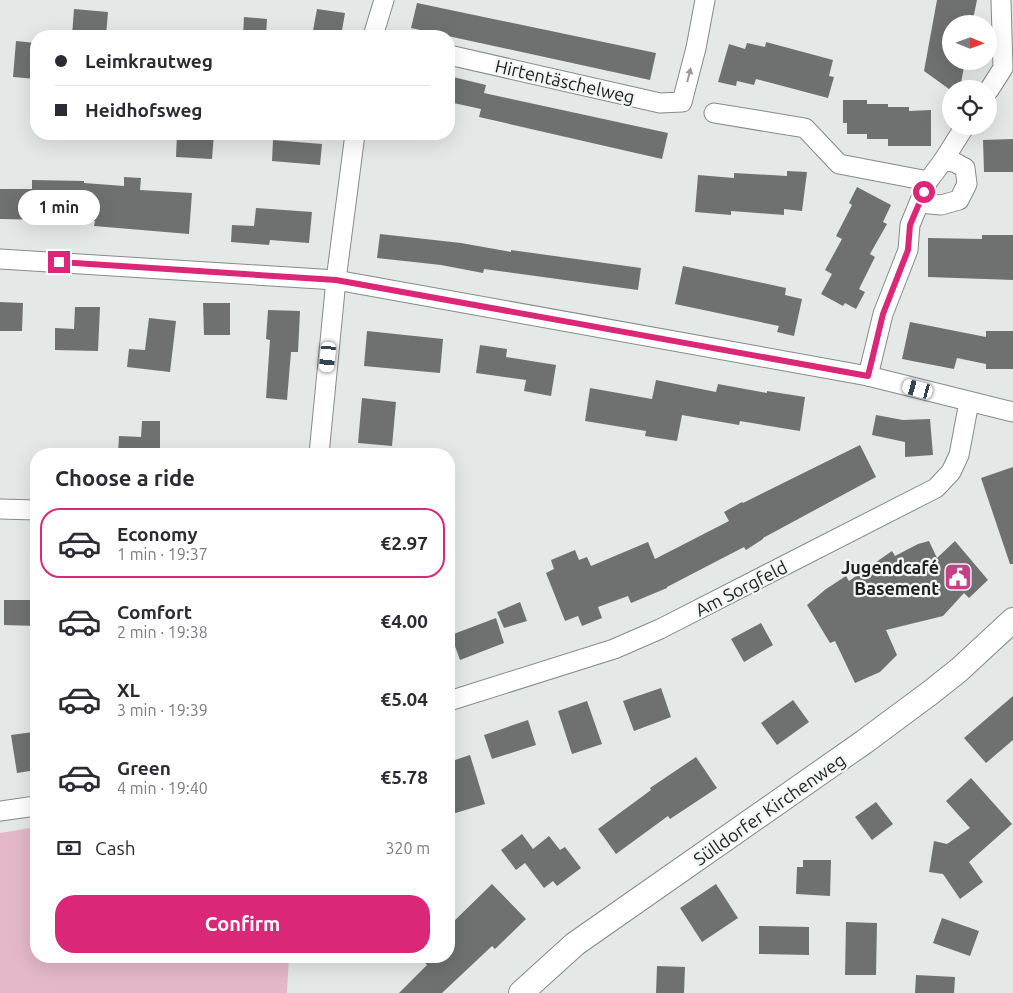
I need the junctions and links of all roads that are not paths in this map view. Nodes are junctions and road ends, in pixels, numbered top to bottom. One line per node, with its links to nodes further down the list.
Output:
1 (384, 0): 4 (street)
2 (705, 0): 5 (street, Hirtentäschelweg, one-way to 2)
3 (1001, 0): 6 (street)
4 (375, 30)
5 (455, 56)
6 (995, 80)
7 (714, 113): 11 (street)
8 (959, 135): 10 (street)
9 (354, 140): 14 (street)
10 (943, 160): 11 (street); 12 (street)
11 (928, 181): 12 (street)
12 (919, 203): 15 (street)
13 (0, 258): 14 (street)
14 (336, 280): 15 (street); 18 (street)
15 (868, 376): 16 (street)
16 (968, 402): 17 (street); 22 (street, Am Sorgfeld)
17 (1013, 412)
18 (320, 448)
19 (0, 509): 20 (street)
20 (30, 510)
21 (1013, 620): 25 (street, Sülldorfer Kirchenweg)
22 (455, 699)
23 (30, 807): 24 (street)
24 (0, 811)
25 (521, 993)

